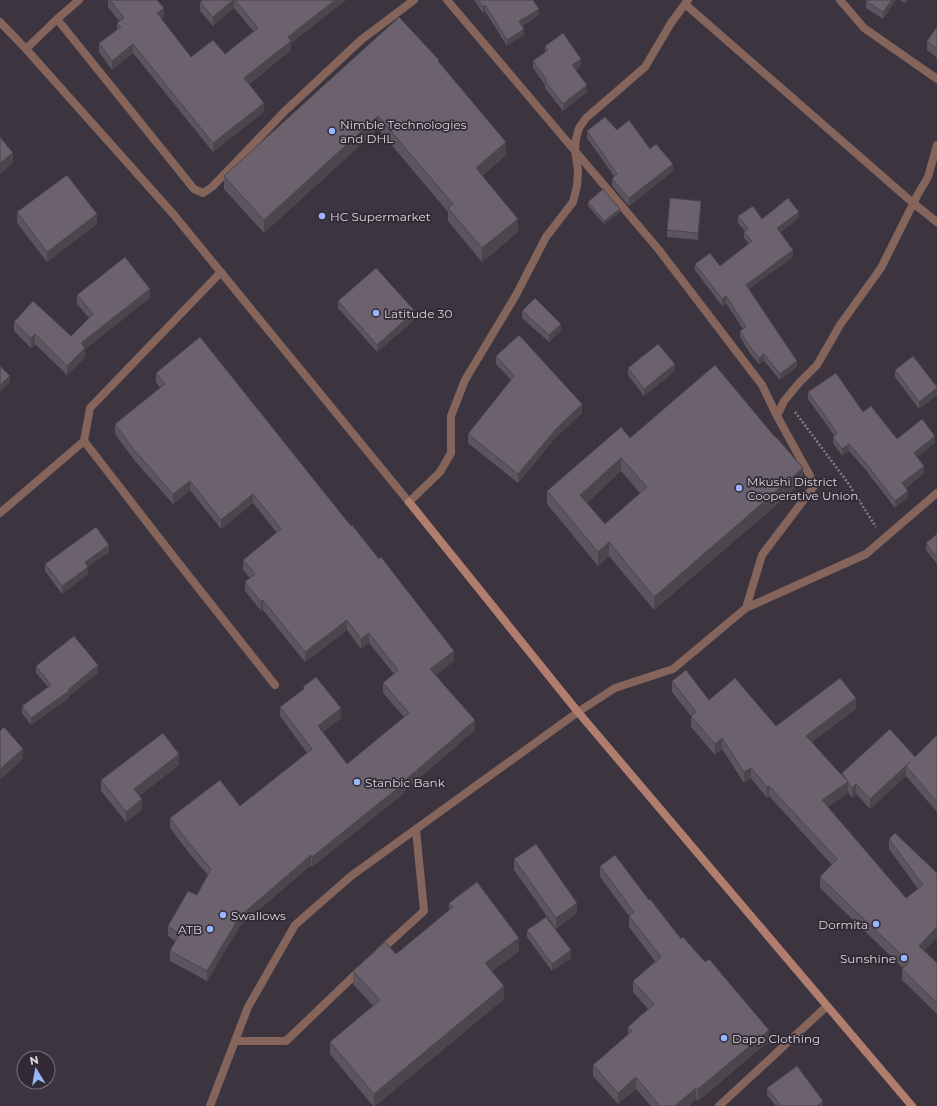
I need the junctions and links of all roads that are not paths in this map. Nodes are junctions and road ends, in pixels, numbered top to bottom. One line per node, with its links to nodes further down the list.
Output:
1 (79, 0): 6 (street)
2 (414, 0): 6 (street)
3 (447, 0): 11 (street)
4 (840, 0): 9 (street)
5 (687, 2): 11 (street); 14 (street)
6 (57, 19): 8 (street)
7 (0, 22): 8 (street)
8 (26, 49): 16 (street)
9 (937, 79)
10 (937, 144): 13 (street)
11 (575, 151): 17 (street); 20 (street)
12 (937, 172): 13 (street)
13 (928, 177): 14 (street)
14 (913, 203): 15 (street); 17 (street)
15 (937, 222)
16 (221, 272): 18 (street); 20 (street)
17 (777, 416): 22 (street)
18 (84, 441): 21 (street); 23 (street)
19 (937, 493): 22 (street)
20 (409, 502): 24 (main road)
21 (0, 512)
22 (746, 608): 24 (street)
23 (275, 685)
24 (578, 712): 25 (street); 26 (main road)
25 (416, 830): 27 (street); 27 (street)
26 (826, 1006): 29 (street); 30 (main road)
27 (235, 1041): 28 (street)
28 (210, 1106)
29 (718, 1106)
30 (912, 1106)

